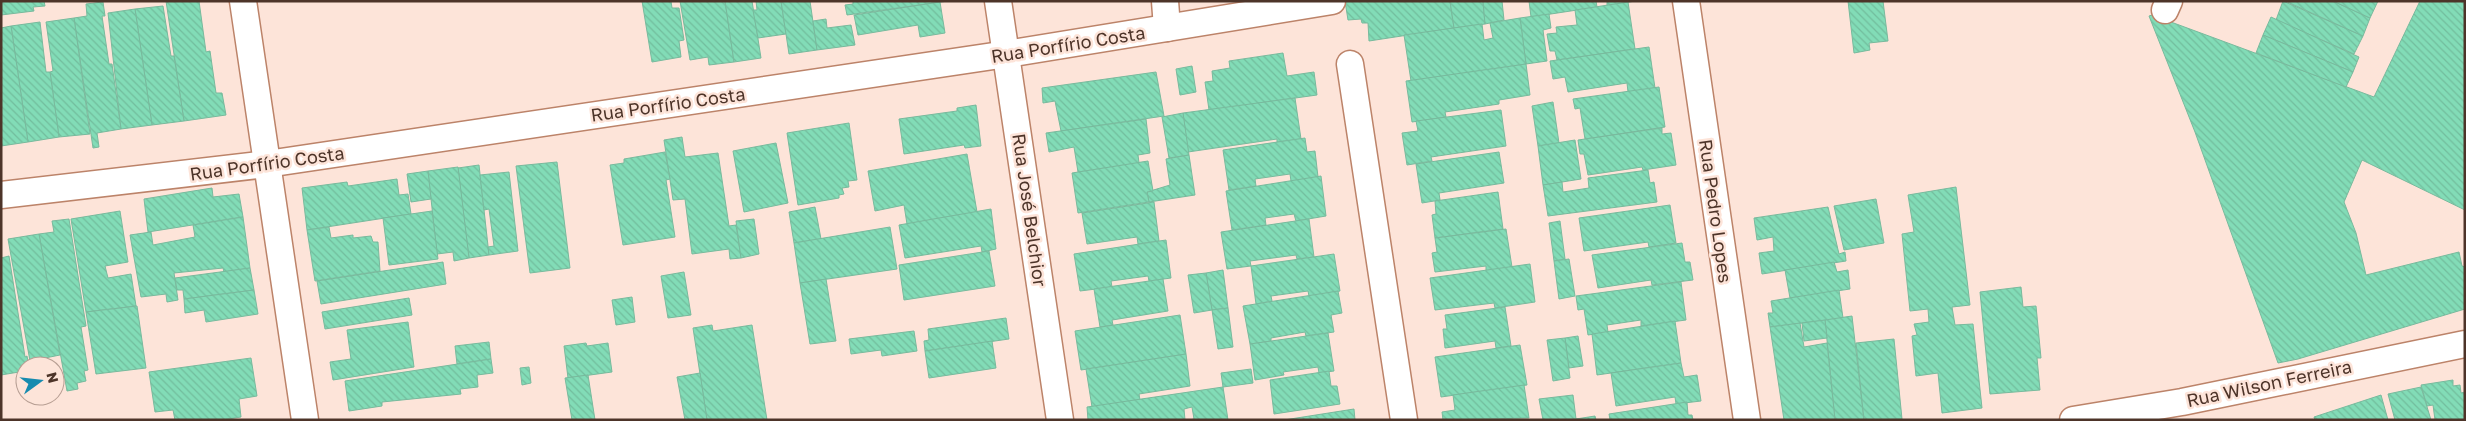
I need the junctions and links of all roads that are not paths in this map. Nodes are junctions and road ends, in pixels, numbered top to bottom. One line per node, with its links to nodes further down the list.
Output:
1 (243, 1): 9 (street)
2 (998, 1): 7 (street, Rua José Belchior)
3 (1165, 1): 6 (street)
4 (1332, 1): 6 (street, Rua Porfírio Costa)
5 (1686, 1): 15 (street, Rua Pedro Lopes)
6 (1168, 28): 7 (street, Rua Porfírio Costa)
7 (1007, 54): 9 (street, Rua Porfírio Costa); 13 (street, Rua José Belchior)
8 (1350, 64): 14 (street)
9 (267, 164): 10 (street, Rua Porfírio Costa); 12 (street)
10 (1, 196)
11 (2465, 344): 16 (street, Rua Wilson Ferreira)
12 (305, 420)
13 (1060, 420)
14 (1404, 420)
15 (1746, 420)
16 (2073, 420)

